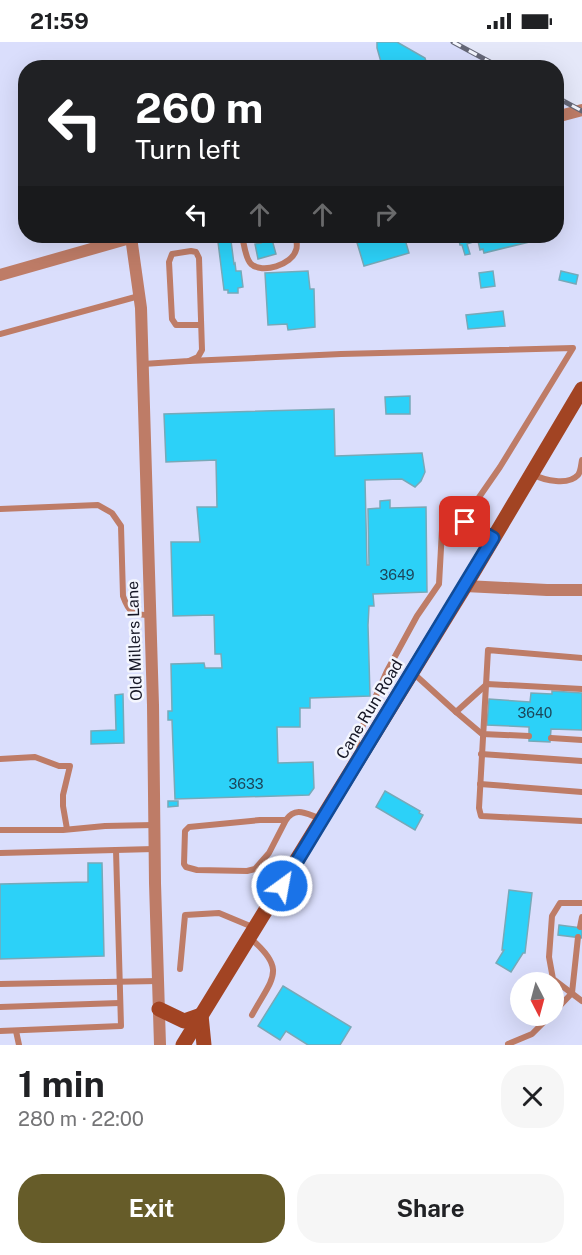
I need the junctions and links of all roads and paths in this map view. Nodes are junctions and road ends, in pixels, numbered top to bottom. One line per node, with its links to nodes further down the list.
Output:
1 (582, 110): 2 (street)
2 (564, 115)
3 (94, 243): 7 (street)
4 (135, 243): 8 (street, Old Millers Lane)
5 (244, 243): 6 (lane)
6 (297, 243)
7 (0, 275)
8 (139, 296): 10 (lane); 12 (street, Old Millers Lane)
9 (201, 325): 9 (lane); 11 (lane)
10 (0, 334)
11 (189, 361): 12 (lane); 17 (lane)
12 (142, 364): 21 (street, Old Millers Lane)
13 (580, 396): 15 (main road, Cane Run Road)
14 (582, 460): 15 (lane)
15 (532, 474): 18 (main road, Cane Run Road)
16 (0, 509): 21 (lane)
17 (465, 522): 18 (lane); 31 (lane)
18 (493, 538): 19 (main road, Cane Run Road)
19 (465, 586): 20 (street); 23 (main road, Cane Run Road)
20 (582, 590)
21 (150, 615): 40 (street, Old Millers Lane)
22 (582, 658): 24 (lane)
23 (412, 672): 26 (lane); 31 (main road, Cane Run Road)
24 (487, 684): 25 (lane); 26 (lane); 27 (lane)
25 (582, 689)
26 (456, 712): 27 (lane)
27 (482, 734): 28 (lane); 32 (lane)
28 (529, 736)
29 (550, 738): 30 (lane)
30 (582, 740)
31 (365, 749): 37 (main road, Cane Run Road)
32 (481, 754): 34 (lane); 35 (lane)
33 (0, 759): 42 (lane)
34 (582, 761)
35 (480, 784): 36 (lane); 39 (lane)
36 (582, 792)
37 (322, 819): 38 (lane); 49 (main road, Cane Run Road)
38 (286, 820): 38 (lane)
39 (582, 821)
40 (155, 825): 42 (lane); 43 (street, Old Millers Lane)
41 (0, 830): 42 (lane)
42 (67, 830)
43 (155, 849): 44 (lane); 52 (street, Old Millers Lane)
44 (116, 850): 45 (lane); 53 (lane)
45 (0, 853)
46 (582, 903): 55 (lane)
47 (582, 917): 48 (lane)
48 (580, 927)
49 (252, 933): 51 (lane); 61 (main road, Cane Run Road); 62 (lane)
50 (578, 937): 55 (lane)
51 (180, 969)
52 (158, 981): 53 (lane); 60 (street, Old Millers Lane)
53 (119, 982): 54 (lane); 58 (lane)
54 (0, 984)
55 (572, 993): 56 (lane); 57 (lane)
56 (564, 1001)
57 (582, 1001)
58 (120, 1003): 59 (lane); 65 (lane)
59 (0, 1007)
60 (159, 1009): 61 (main road); 68 (street, Old Millers Lane)
61 (201, 1015): 69 (main road, Cane Run Road); 70 (main road)
62 (252, 1015)
63 (540, 1026): 66 (lane)
64 (0, 1031): 65 (lane)
65 (16, 1031): 67 (lane)
66 (508, 1044)
67 (19, 1045)
68 (160, 1045)
69 (183, 1045)
70 (204, 1045)

